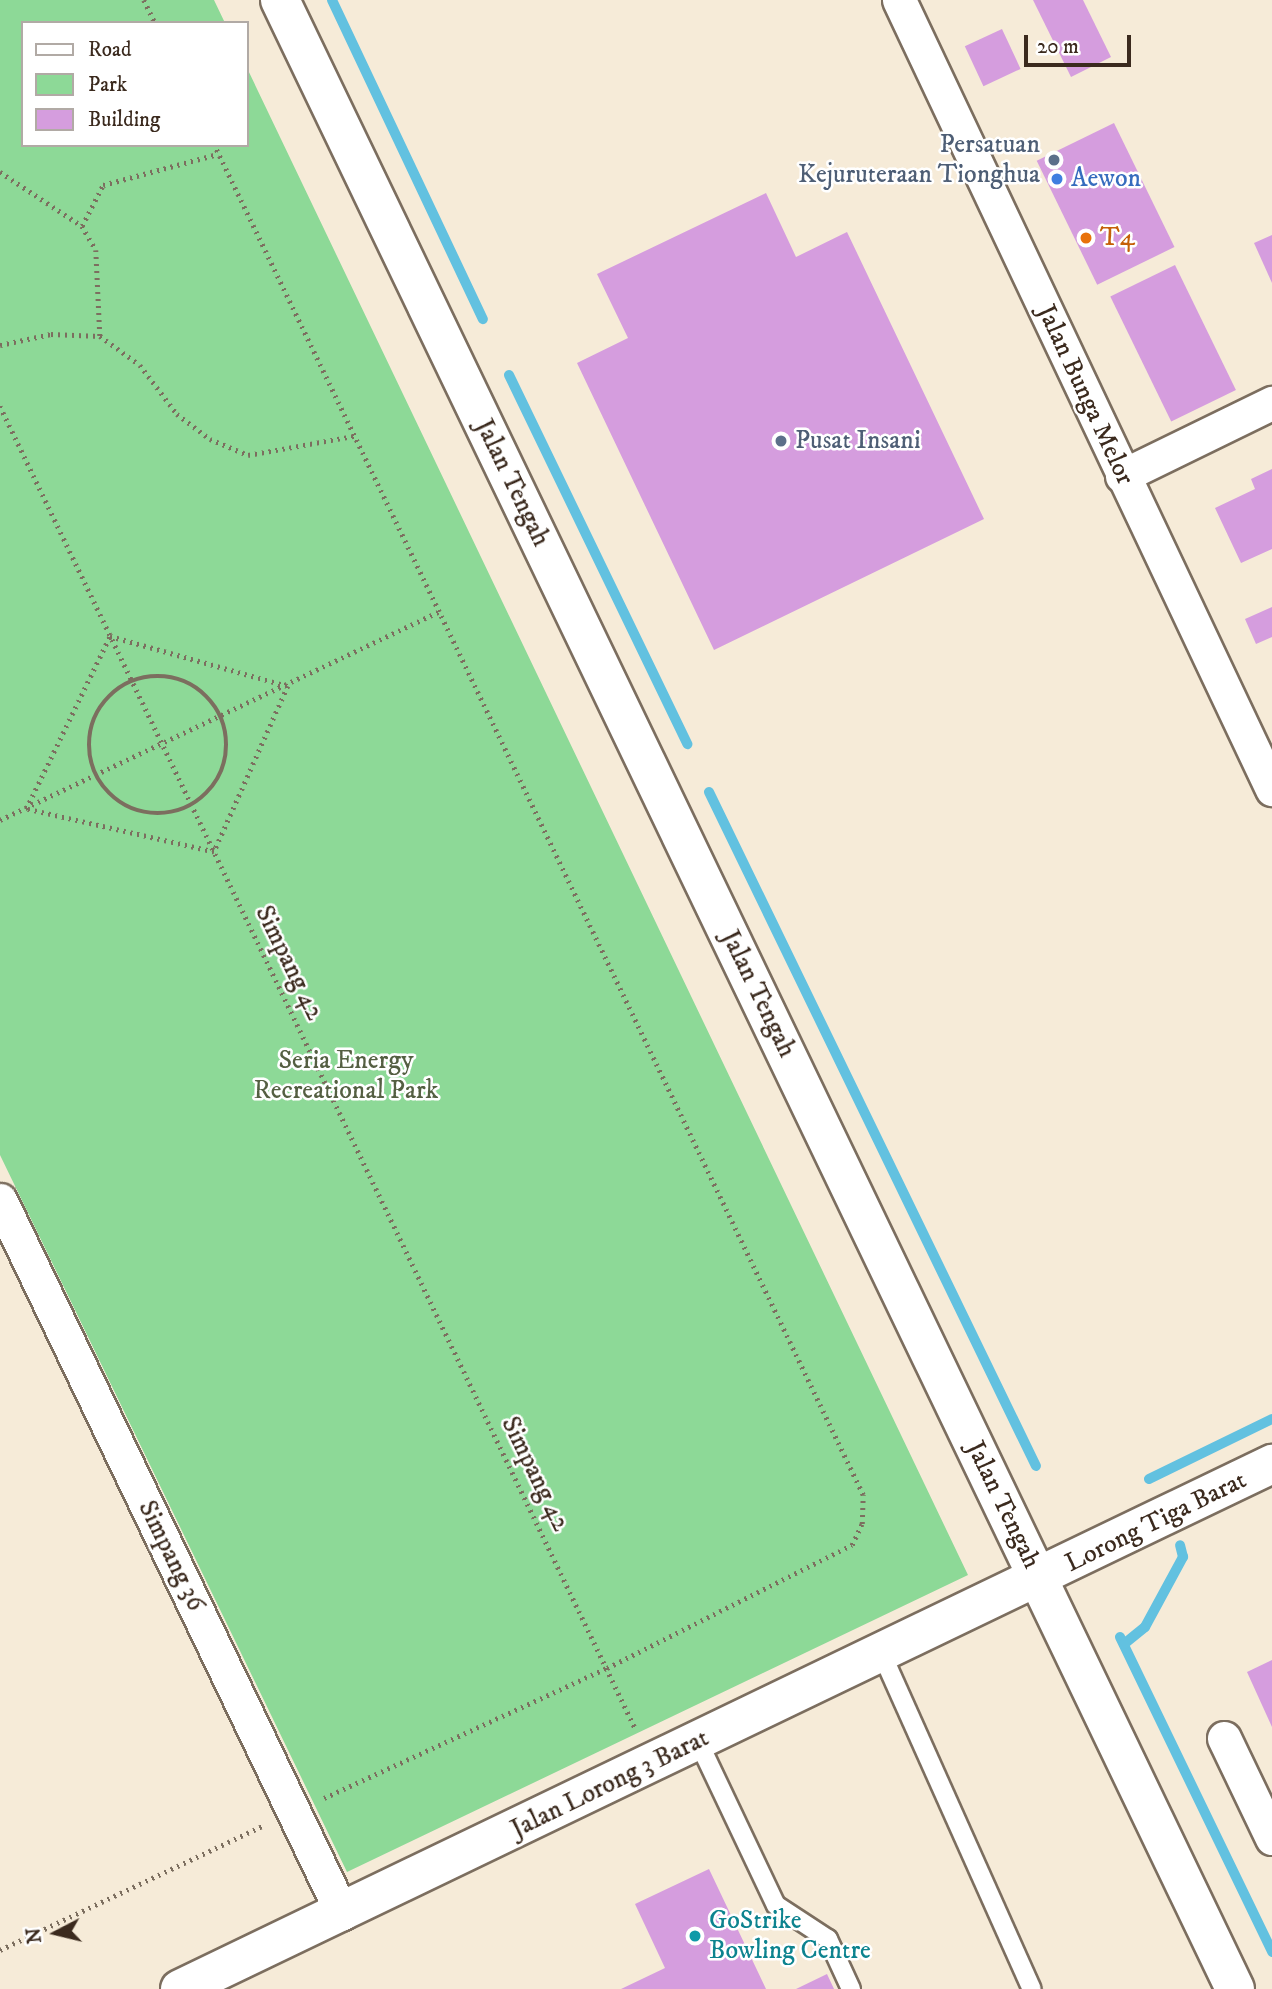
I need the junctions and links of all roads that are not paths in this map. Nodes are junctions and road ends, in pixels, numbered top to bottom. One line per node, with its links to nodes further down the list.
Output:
1 (280, 0): 8 (main road, Jalan Tengah)
2 (899, 0): 4 (street, Jalan Bunga Melor)
3 (1272, 403): 4 (street)
4 (1122, 475): 5 (street, Jalan Bunga Melor)
5 (1272, 789)
6 (0, 1200): 13 (street, Simpang 36)
7 (1272, 1464): 8 (main road, Lorong Tiga Barat)
8 (1039, 1580): 9 (main road, Jalan Lorong 3 Barat); 17 (main road, Jalan Tengah)
9 (881, 1652): 11 (main road, Jalan Lorong 3 Barat); 16 (lane)
10 (1224, 1738): 12 (street)
11 (698, 1741): 13 (main road, Jalan Lorong 3 Barat); 15 (lane)
12 (1272, 1838)
13 (342, 1913): 14 (main road, Jalan Lorong 3 Barat)
14 (180, 1989)
15 (851, 1989)
16 (1032, 1989)
17 (1236, 1989)

